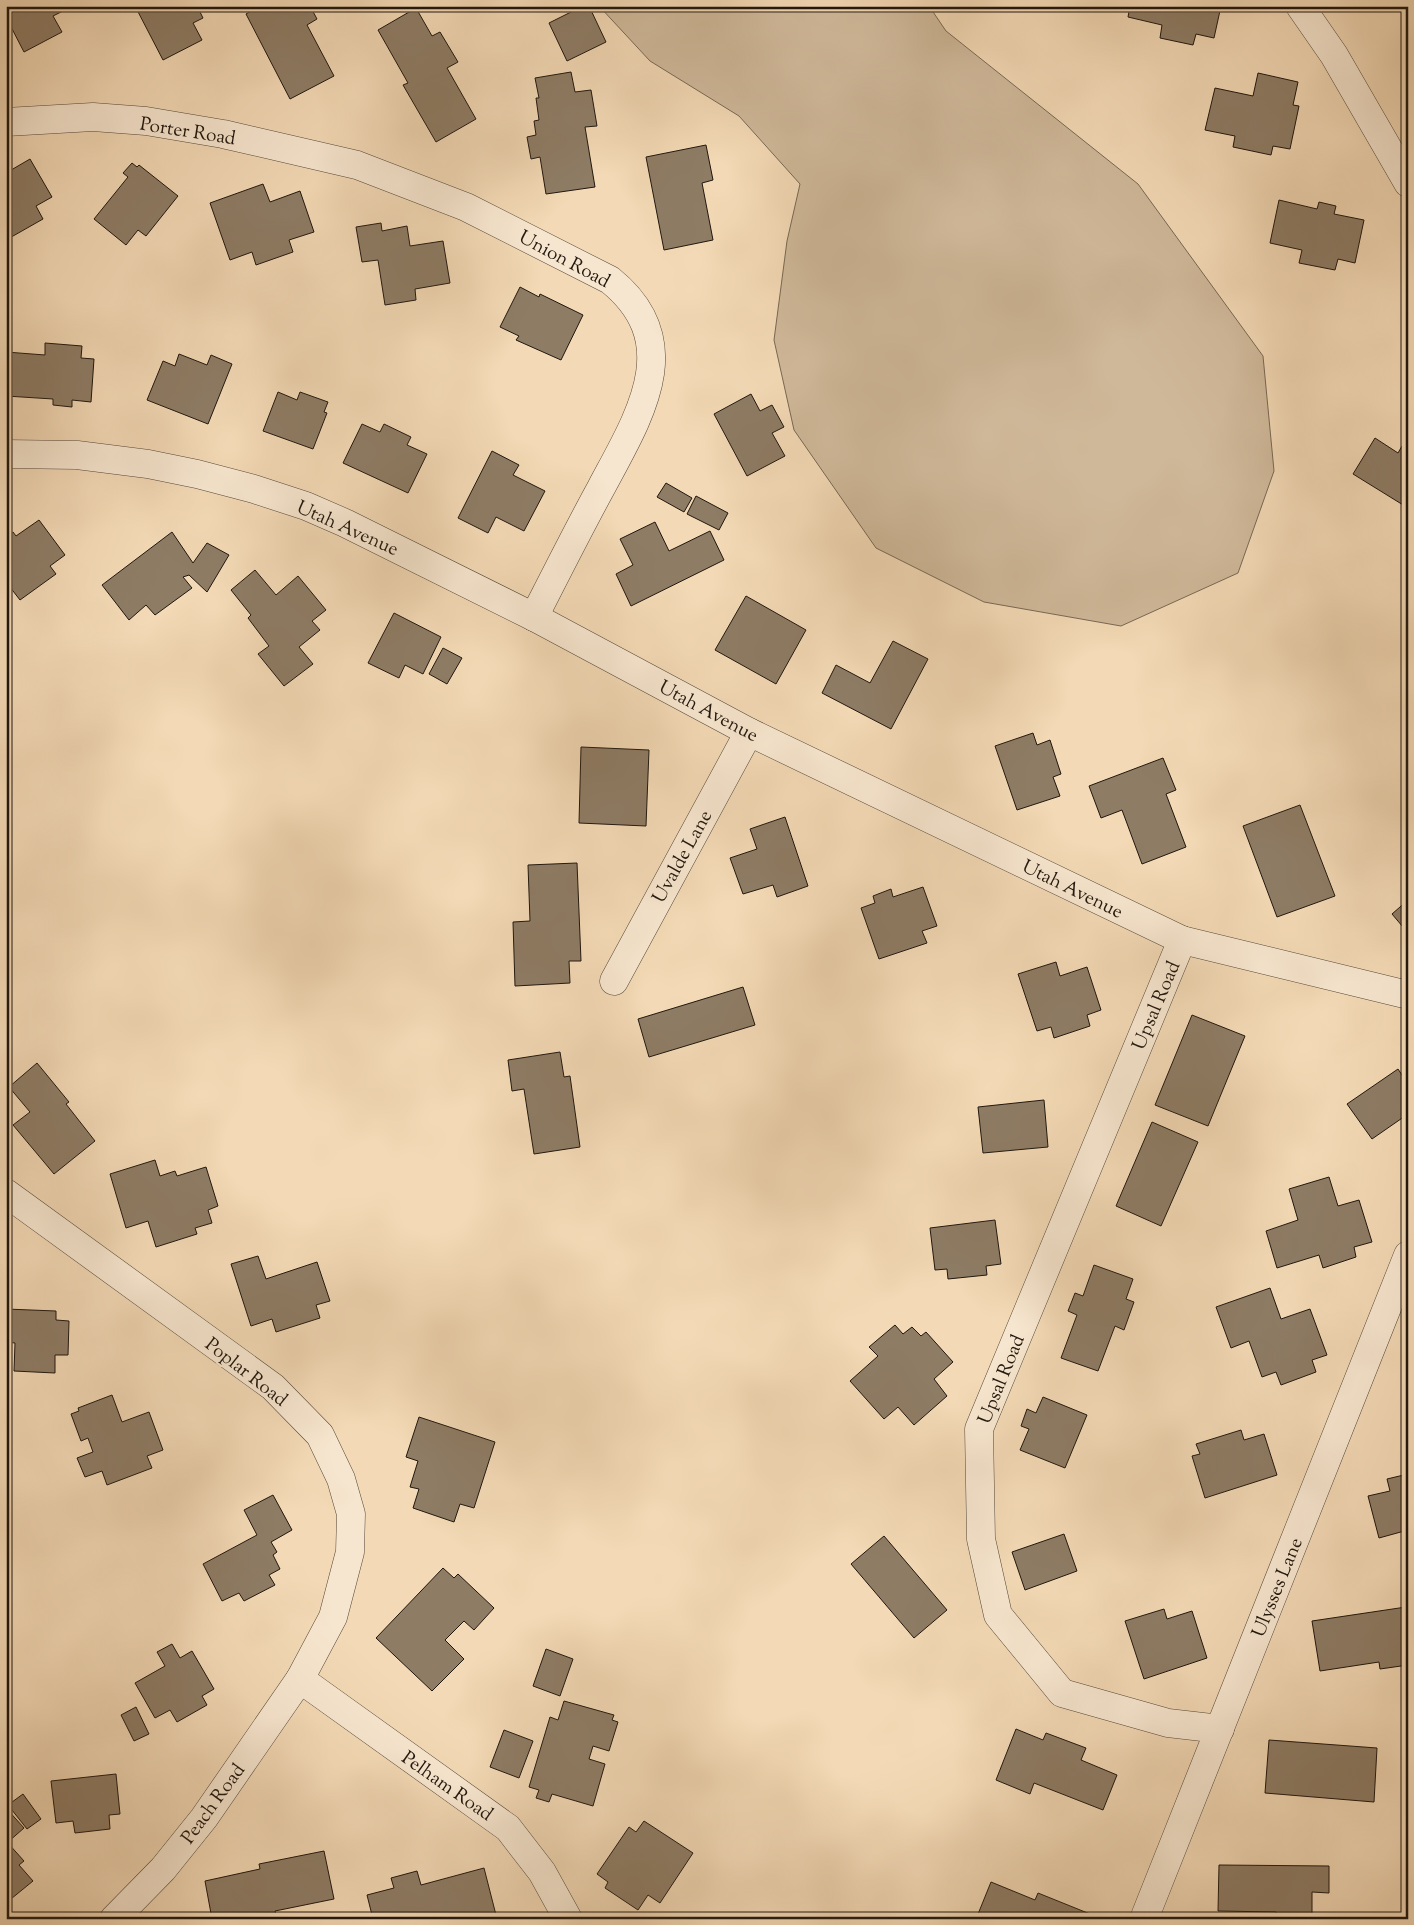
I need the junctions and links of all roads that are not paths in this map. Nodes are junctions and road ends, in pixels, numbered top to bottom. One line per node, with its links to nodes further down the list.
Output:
1 (1300, 6): 4 (street)
2 (6, 122): 3 (street, Porter Road)
3 (366, 168): 6 (street, Union Road)
4 (1408, 183)
5 (6, 454): 6 (street, Utah Avenue)
6 (534, 617): 7 (street, Utah Avenue)
7 (749, 732): 8 (street, Utah Avenue); 9 (street, Uvalde Lane)
8 (1182, 940): 10 (street, Utah Avenue); 14 (street, Upsal Road)
9 (614, 981)
10 (1408, 995)
11 (6, 1193): 13 (street, Poplar Road)
12 (1408, 1255): 14 (street, Ulysses Lane)
13 (300, 1679): 15 (street, Peach Road); 16 (street, Pelham Road)
14 (1220, 1729): 17 (street, Ulysses Lane)
15 (114, 1919)
16 (568, 1919)
17 (1144, 1919)

